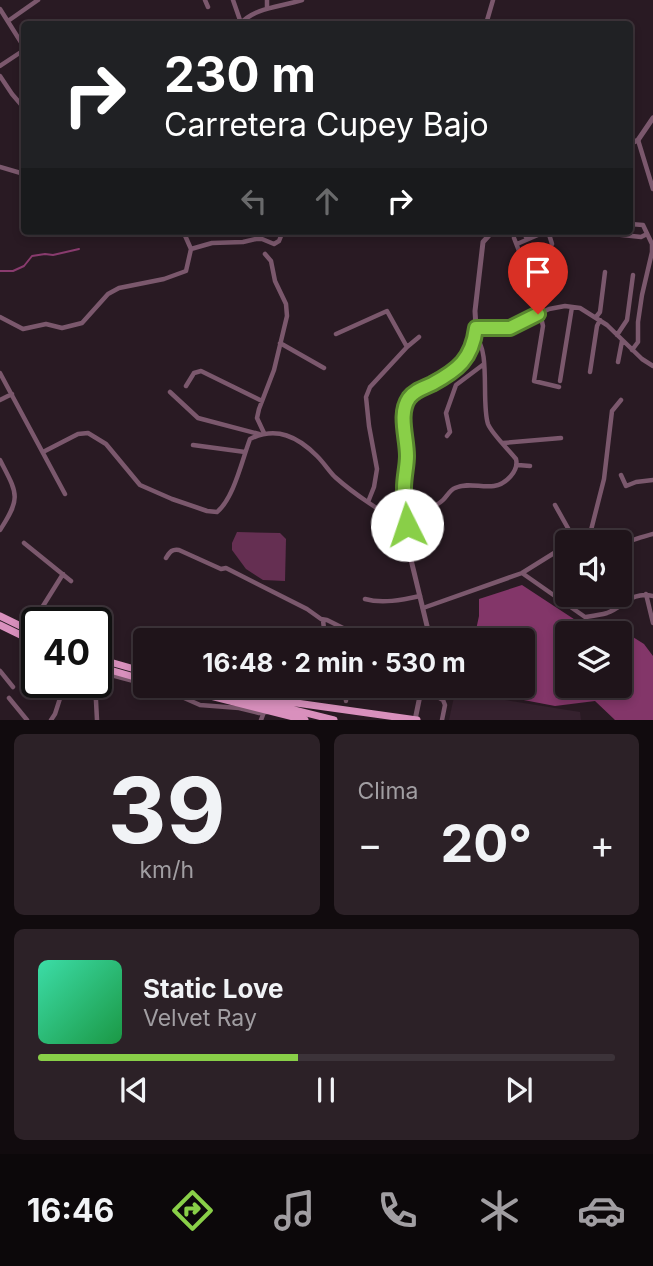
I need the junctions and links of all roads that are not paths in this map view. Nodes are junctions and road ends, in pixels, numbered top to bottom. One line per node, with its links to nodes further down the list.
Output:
1 (38, 0): 10 (street)
2 (205, 0): 7 (street)
3 (233, 0): 11 (street)
4 (267, 0): 8 (street)
5 (302, 0): 8 (street)
6 (493, 0): 13 (street)
7 (208, 7)
8 (267, 8): 12 (street)
9 (0, 9): 10 (street)
10 (8, 20): 14 (street)
11 (240, 21)
12 (245, 21)
13 (487, 21)
14 (21, 43)
15 (21, 50): 16 (street)
16 (0, 66)
17 (0, 76): 18 (street)
18 (21, 104)
19 (653, 118): 20 (street)
20 (638, 140): 21 (street); 24 (street)
21 (633, 142)
22 (0, 167): 23 (street)
23 (21, 173)
24 (653, 189)
25 (633, 224): 26 (street)
26 (647, 234): 33 (street); 55 (street)
27 (185, 235): 38 (street)
28 (282, 235): 38 (street)
29 (490, 235): 47 (street)
30 (525, 235): 35 (street)
31 (538, 235): 35 (street)
32 (549, 235): 37 (street)
33 (622, 235)
34 (514, 238): 36 (street)
35 (527, 239): 36 (street)
36 (517, 244): 40 (street)
37 (552, 244)
38 (191, 248): 45 (street)
39 (265, 254): 53 (street)
40 (521, 256)
41 (605, 272): 46 (street)
42 (633, 275): 49 (street)
43 (572, 307): 44 (street); 44 (street); 46 (street)
44 (540, 313): 47 (street)
45 (0, 317)
46 (598, 319): 49 (street); 60 (street)
47 (476, 328): 51 (street)
48 (336, 334): 54 (street)
49 (617, 335): 52 (street)
50 (419, 337): 54 (street)
51 (475, 337): 57 (street); 83 (street)
52 (622, 341): 55 (street); 56 (street)
53 (280, 343): 59 (street); 67 (street)
54 (407, 347): 81 (street)
55 (632, 350): 58 (street)
56 (618, 362)
57 (484, 364): 69 (street); 71 (street)
58 (653, 366)
59 (324, 368)
60 (590, 372)
61 (0, 373): 64 (street)
62 (186, 386): 67 (street)
63 (170, 392): 68 (street)
64 (12, 394): 65 (street); 73 (street)
65 (0, 400)
66 (621, 400): 87 (street)
67 (262, 401): 68 (street)
68 (262, 433): 74 (street); 81 (street)
69 (447, 436)
70 (561, 438): 71 (street)
71 (502, 443): 76 (street)
72 (194, 445): 74 (street)
73 (43, 452): 74 (street); 80 (street)
74 (245, 452)
75 (0, 460): 85 (street)
76 (517, 465): 77 (street); 83 (street)
77 (530, 466)
78 (621, 475): 79 (street)
79 (653, 480)
80 (65, 494)
81 (368, 502): 84 (street)
82 (555, 505): 86 (street)
83 (406, 511): 84 (street)
84 (407, 525): 97 (street)
85 (0, 530)
86 (569, 530)
87 (591, 530)
88 (653, 533): 89 (street)
89 (632, 540)
90 (24, 543): 94 (street)
91 (555, 553): 93 (street)
92 (166, 558): 103 (street)
93 (522, 573): 96 (street); 101 (street)
94 (63, 575): 95 (street); 100 (street)
95 (71, 581)
96 (646, 594): 98 (street); 104 (street)
97 (420, 596): 99 (street); 101 (street)
98 (653, 596)
99 (365, 599)
100 (43, 607)
101 (423, 608): 109 (street)
102 (0, 616): 106 (main road)
103 (323, 620): 107 (street); 108 (street)
104 (653, 623)
105 (0, 625): 110 (main road)
106 (21, 626)
107 (324, 628)
108 (342, 628)
109 (428, 628)
110 (21, 635)
111 (112, 663): 112 (main road)
112 (133, 669)
113 (0, 671): 118 (street)
114 (112, 673): 116 (main road)
115 (112, 675): 117 (street)
116 (133, 679)
117 (133, 680)
118 (13, 687)
119 (9, 698): 132 (street)
120 (60, 698): 133 (street)
121 (96, 698): 134 (street)
122 (183, 698): 130 (street)
123 (215, 698): 130 (main road)
124 (248, 698): 129 (main road)
125 (346, 698): 128 (street)
126 (420, 698): 138 (street)
127 (439, 698): 139 (street)
128 (346, 701)
129 (264, 702): 137 (main road); 138 (main road)
130 (268, 712): 131 (main road); 135 (street)
131 (296, 719): 136 (main road)
132 (27, 720)
133 (51, 720)
134 (97, 720)
135 (261, 720)
136 (305, 720)
137 (334, 720)
138 (416, 720)
139 (442, 720)

